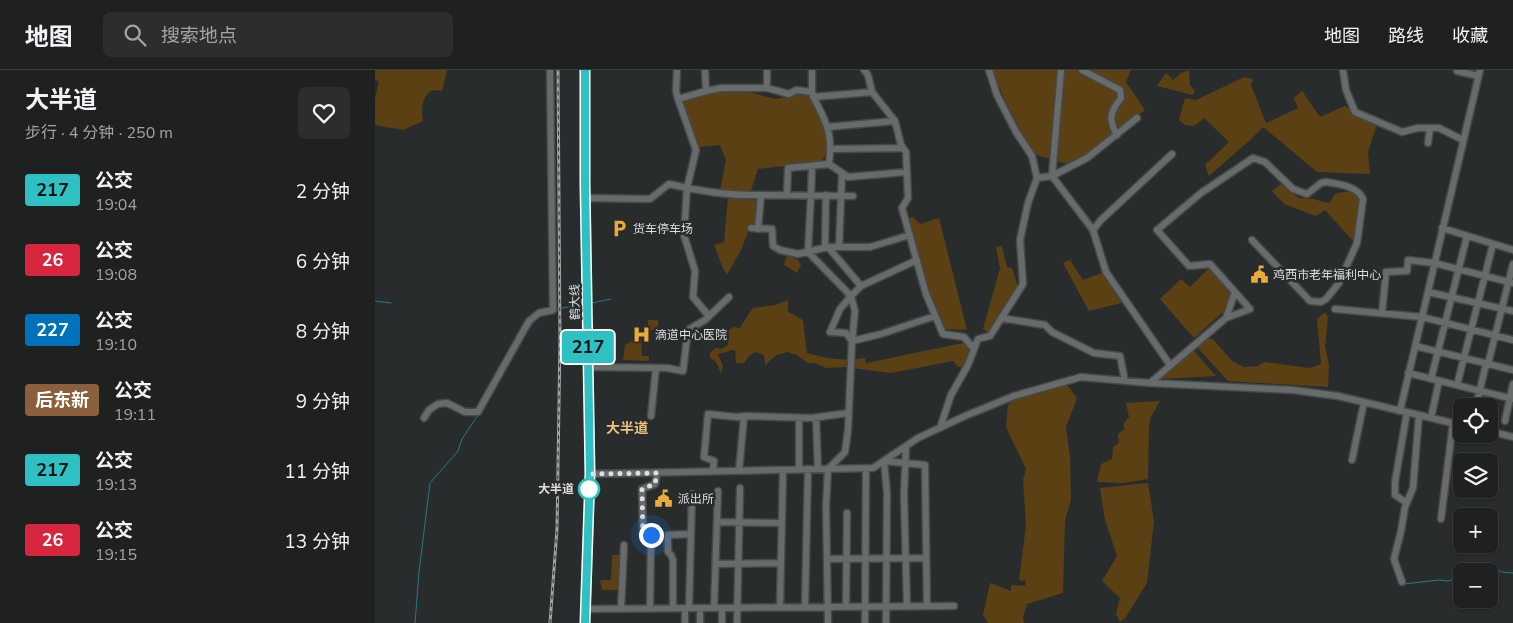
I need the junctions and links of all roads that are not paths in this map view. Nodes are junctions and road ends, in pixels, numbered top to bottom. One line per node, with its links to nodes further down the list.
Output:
1 (550, 70): 106 (street)
2 (585, 70): 42 (highway, 鹤大线)
3 (677, 70): 18 (street)
4 (705, 70): 15 (street)
5 (767, 70): 14 (street)
6 (812, 70): 17 (street)
7 (864, 70): 16 (street)
8 (989, 70): 34 (street)
9 (1061, 70): 33 (street)
10 (1082, 70): 23 (street)
11 (1343, 70): 22 (street)
12 (1457, 70): 13 (street)
13 (1479, 73): 24 (street)
14 (767, 88): 15 (street); 17 (street)
15 (706, 91): 18 (street)
16 (872, 92): 17 (street); 20 (street)
17 (813, 94): 21 (street)
18 (678, 99): 35 (street)
19 (1137, 118): 23 (street)
20 (895, 121): 21 (street); 26 (street)
21 (827, 127): 27 (street)
22 (1430, 128): 24 (street); 25 (street)
23 (1117, 135): 33 (street)
24 (1463, 140): 43 (street)
25 (1428, 143)
26 (903, 148): 27 (street); 31 (street)
27 (831, 149): 29 (street)
28 (1172, 154): 44 (street)
29 (829, 164): 30 (street); 32 (street)
30 (812, 166): 37 (street); 38 (street)
31 (907, 172): 32 (street); 45 (street)
32 (842, 173): 40 (street)
33 (1052, 176): 34 (street); 44 (street)
34 (1037, 178): 73 (street)
35 (687, 188): 36 (street); 42 (street); 70 (street)
36 (761, 195): 37 (street); 52 (street)
37 (787, 195): 38 (street)
38 (811, 195): 39 (street); 52 (street)
39 (825, 195): 40 (street); 50 (street)
40 (841, 195): 41 (street); 49 (street)
41 (853, 196)
42 (585, 198): 86 (highway, 鹤大线)
43 (1443, 228): 46 (street); 54 (street)
44 (1093, 230): 85 (street)
45 (910, 235): 49 (street); 53 (street)
46 (1467, 236): 48 (street); 56 (street)
47 (1252, 240): 60 (street)
48 (1493, 244): 51 (street); 57 (street)
49 (839, 247): 50 (street)
50 (826, 248): 52 (street); 59 (street)
51 (1513, 250)
52 (808, 252): 62 (street)
53 (917, 260): 59 (street); 71 (street)
54 (1434, 263): 56 (street); 61 (street); 69 (street)
55 (1513, 264): 58 (street)
56 (1459, 269): 57 (street); 64 (street)
57 (1484, 276): 58 (street); 65 (street)
58 (1511, 282): 67 (street)
59 (861, 286): 62 (street)
60 (1235, 292): 74 (street); 74 (street)
61 (1427, 292): 64 (street); 72 (street)
62 (851, 296): 79 (street); 79 (street)
63 (729, 297): 70 (street)
64 (1452, 297): 65 (street); 75 (street)
65 (1477, 303): 67 (street); 76 (street)
66 (1335, 309): 69 (street)
67 (1502, 309): 68 (street); 77 (street)
68 (1513, 311)
69 (1382, 313): 72 (street)
70 (709, 316): 87 (street)
71 (935, 316): 79 (street); 81 (street)
72 (1422, 317): 75 (street); 80 (street)
73 (1001, 318): 81 (street); 91 (street)
74 (1226, 318): 85 (street)
75 (1445, 322): 76 (street); 82 (street)
76 (1471, 329): 77 (street); 83 (street)
77 (1495, 335): 78 (street); 84 (street)
78 (1513, 340)
79 (852, 342): 102 (street)
80 (1415, 346): 82 (street); 89 (street)
81 (974, 349): 112 (street)
82 (1438, 352): 83 (street); 90 (street)
83 (1464, 358): 84 (street); 95 (street)
84 (1487, 364): 88 (street); 96 (street)
85 (1171, 365): 93 (street)
86 (588, 367): 87 (street); 128 (highway, 鹤大线)
87 (656, 368): 104 (street)
88 (1513, 369)
89 (1408, 373): 90 (street); 100 (street)
90 (1431, 379): 92 (street)
91 (1125, 381): 93 (street); 112 (street)
92 (1439, 381): 95 (street); 109 (street)
93 (1149, 383): 99 (street)
94 (1513, 384): 98 (street)
95 (1457, 385): 96 (street)
96 (1479, 391): 97 (street); 98 (street)
97 (1478, 398)
98 (1511, 399): 110 (street)
99 (1365, 402): 100 (street); 116 (street)
100 (1400, 411): 101 (street)
101 (1407, 412): 103 (street); 132 (street)
102 (848, 413): 108 (street); 121 (street)
103 (1419, 415): 109 (street); 132 (street)
104 (651, 416)
105 (743, 416): 107 (street); 125 (street); 126 (street)
106 (424, 418)
107 (799, 418): 108 (street); 123 (street)
108 (816, 418): 120 (street)
109 (1431, 418): 111 (street)
110 (1505, 420)
111 (1453, 423): 134 (street)
112 (940, 428): 115 (street)
113 (1498, 434): 114 (street)
114 (1513, 437)
115 (906, 447): 117 (street); 118 (street)
116 (1352, 460)
117 (884, 461): 118 (street); 119 (street); 142 (street)
118 (905, 462): 143 (street); 144 (street)
119 (866, 468): 121 (street); 141 (street)
120 (818, 469): 121 (street); 124 (street)
121 (828, 469): 145 (street)
122 (783, 470): 123 (street); 125 (street); 137 (street)
123 (799, 470): 124 (street)
124 (808, 470): 157 (street)
125 (739, 471): 126 (street)
126 (713, 472): 127 (street)
127 (657, 473): 128 (street); 159 (street)
128 (590, 474): 166 (highway, 鹤大线)
129 (740, 488): 136 (street)
130 (719, 490): 135 (street)
131 (692, 494): 138 (street)
132 (1407, 504): 149 (street)
133 (847, 514): 140 (street)
134 (1441, 520)
135 (717, 522): 136 (street); 147 (street)
136 (739, 522): 137 (street); 148 (street)
137 (782, 523): 146 (street)
138 (690, 534): 160 (street); 161 (street)
139 (624, 544): 167 (street)
140 (846, 558): 141 (street); 145 (street); 150 (street)
141 (866, 558): 142 (street); 151 (street)
142 (886, 558): 143 (street); 152 (street)
143 (906, 558): 144 (street); 153 (street)
144 (926, 558): 154 (street)
145 (827, 559): 158 (street)
146 (781, 563): 148 (street); 156 (street)
147 (716, 564): 148 (street); 163 (street)
148 (738, 564): 165 (street)
149 (1402, 582)
150 (846, 606): 151 (street); 158 (street)
151 (866, 606): 152 (street); 174 (street)
152 (886, 606): 153 (street); 175 (street)
153 (907, 606): 154 (street)
154 (927, 606): 155 (street)
155 (954, 606)
156 (780, 607): 157 (street); 165 (street)
157 (805, 607): 158 (street)
158 (827, 607): 173 (street)
159 (650, 608): 160 (street); 167 (street)
160 (673, 608): 161 (street)
161 (687, 608): 162 (street); 169 (street)
162 (700, 608): 163 (street); 170 (street)
163 (714, 608): 164 (street)
164 (722, 608): 165 (street); 171 (street)
165 (737, 608): 172 (street)
166 (586, 609): 167 (street); 168 (highway, 鹤大线)
167 (621, 609)
168 (585, 623)
169 (685, 623)
170 (699, 623)
171 (722, 623)
172 (737, 623)
173 (827, 623)
174 (865, 623)
175 (886, 623)

